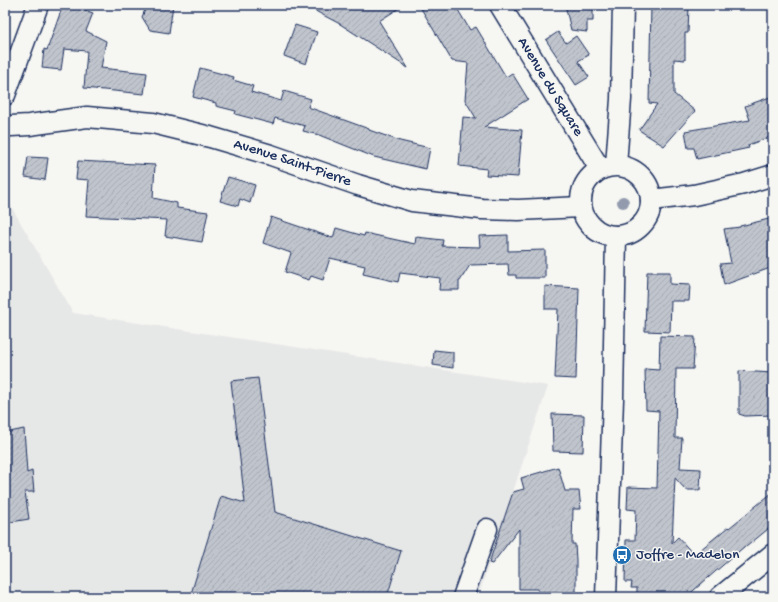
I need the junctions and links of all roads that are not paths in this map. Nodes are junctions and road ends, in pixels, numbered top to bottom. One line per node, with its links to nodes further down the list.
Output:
1 (38, 5): 4 (street)
2 (500, 5): 6 (street, Avenue du Square)
3 (623, 5): 6 (street)
4 (5, 95)
5 (5, 125): 9 (street, Avenue Saint-Pierre)
6 (608, 167): 8 (street); 9 (street)
7 (773, 175): 8 (street)
8 (651, 200): 10 (street)
9 (581, 206): 10 (street)
10 (616, 236): 14 (street)
11 (487, 529): 13 (street)
12 (773, 554): 15 (street)
13 (463, 597)
14 (606, 597)
15 (720, 597)

